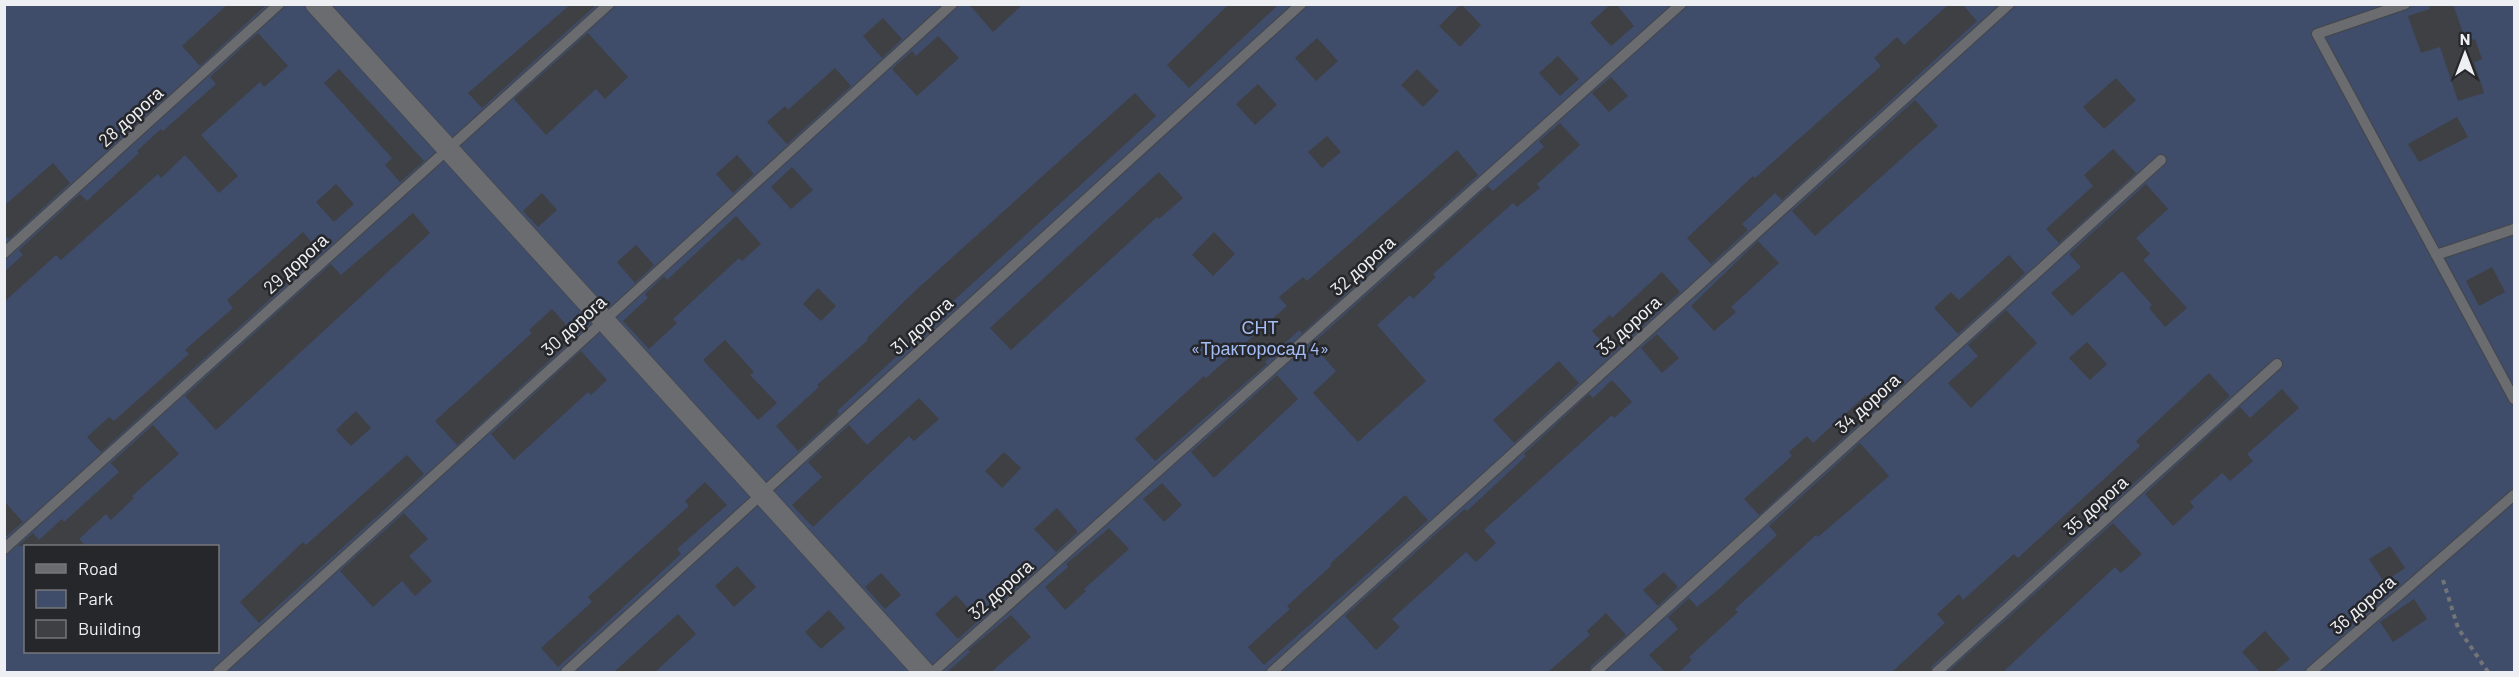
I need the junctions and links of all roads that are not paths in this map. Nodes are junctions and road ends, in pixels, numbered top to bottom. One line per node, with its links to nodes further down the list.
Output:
1 (279, 4): 12 (lane, 28 дорога)
2 (316, 4): 9 (street)
3 (609, 4): 9 (lane, 29 дорога)
4 (952, 4): 14 (lane, 30 дорога)
5 (1301, 4): 17 (lane, 31 дорога)
6 (1681, 4): 23 (lane, 32 дорога)
7 (2009, 4): 24 (lane, 33 дорога)
8 (2405, 4): 13 (lane)
9 (448, 150): 14 (street); 19 (lane, 29 дорога)
10 (2161, 160): 25 (lane, 34 дорога)
11 (2514, 229): 13 (lane)
12 (4, 253)
13 (2436, 255): 16 (lane)
14 (604, 321): 17 (street); 20 (lane, 30 дорога)
15 (2277, 364): 26 (lane, 35 дорога)
16 (2514, 399)
17 (761, 494): 21 (lane, 31 дорога); 22 (street)
18 (2514, 495): 27 (lane, 36 дорога)
19 (4, 549)
20 (218, 672)
21 (566, 672)
22 (924, 672)
23 (933, 672)
24 (1272, 672)
25 (1596, 672)
26 (1937, 672)
27 (2311, 672)

